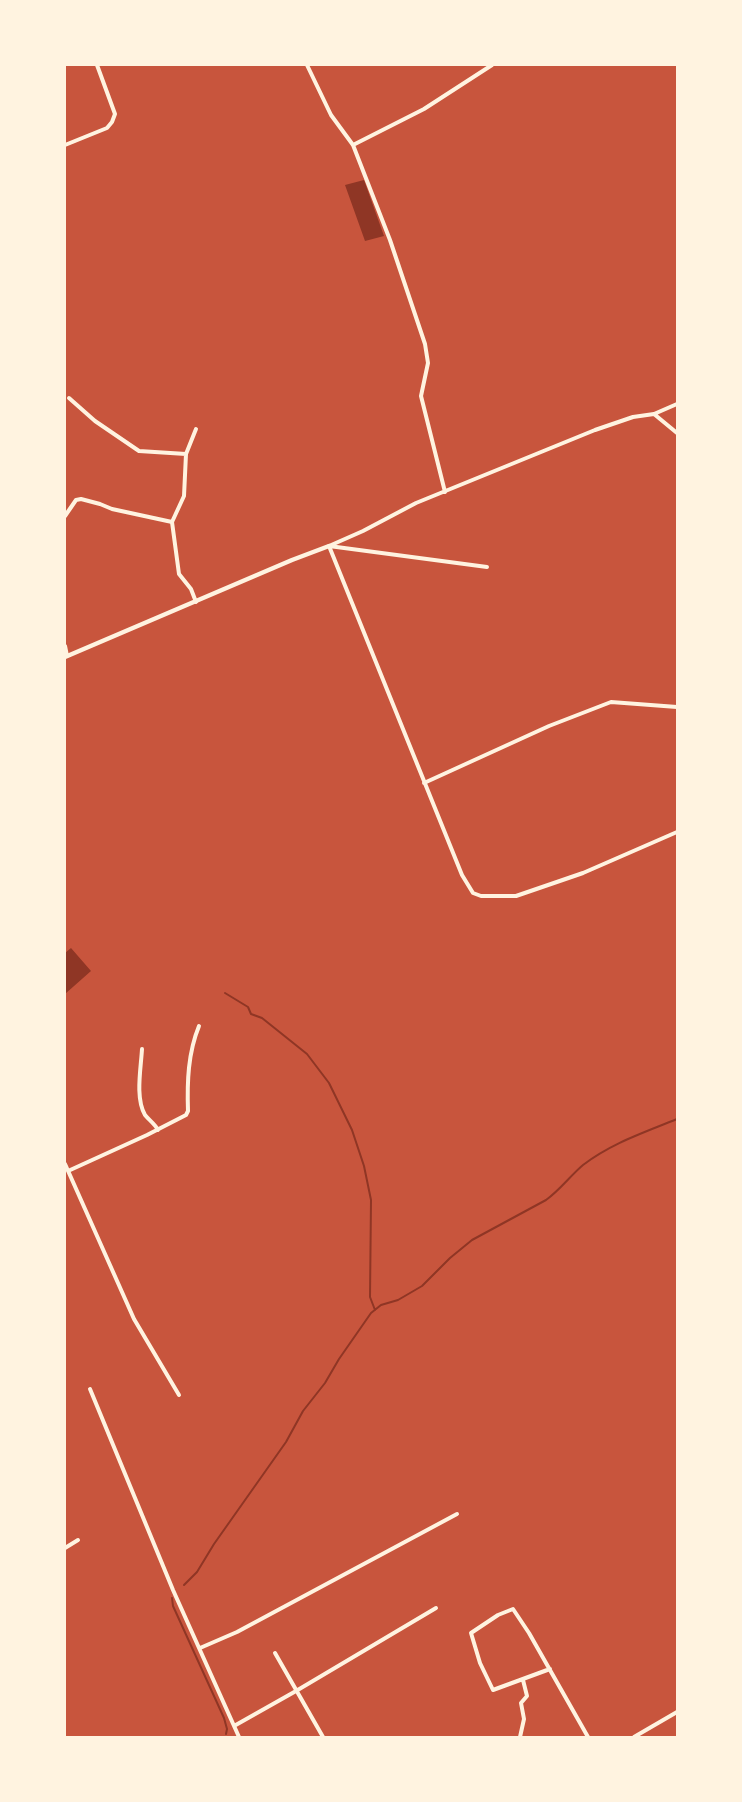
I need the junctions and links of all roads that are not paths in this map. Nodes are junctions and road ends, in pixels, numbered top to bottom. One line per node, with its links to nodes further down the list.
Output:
1 (97, 65): 4 (street)
2 (307, 65): 5 (street)
3 (492, 65): 5 (street)
4 (65, 145)
5 (353, 145): 12 (street)
6 (69, 398): 11 (street)
7 (677, 404): 8 (street)
8 (654, 414): 10 (street); 12 (street)
9 (196, 429): 11 (street)
10 (677, 433)
11 (186, 454): 14 (street)
12 (445, 492): 15 (street)
13 (65, 516): 14 (street)
14 (172, 522): 17 (street)
15 (329, 546): 16 (street); 17 (street); 21 (street)
16 (487, 567)
17 (196, 602): 19 (street)
18 (65, 646): 19 (street)
19 (66, 657)
20 (677, 706): 21 (street)
21 (424, 783): 22 (street)
22 (677, 832)
23 (199, 1026): 25 (street)
24 (142, 1049): 25 (street)
25 (158, 1130): 27 (street)
26 (65, 1164): 27 (street)
27 (68, 1171): 29 (street)
28 (90, 1389): 34 (street)
29 (178, 1395)
30 (457, 1514): 34 (street)
31 (78, 1540): 32 (street)
32 (65, 1548)
33 (436, 1608): 38 (street)
34 (200, 1648): 40 (street)
35 (274, 1653): 38 (street)
36 (550, 1669): 37 (street); 37 (street); 44 (street)
37 (522, 1680): 43 (street)
38 (296, 1691): 40 (street); 42 (street)
39 (677, 1712): 45 (street)
40 (234, 1726): 41 (street)
41 (239, 1737)
42 (323, 1737)
43 (520, 1737)
44 (588, 1737)
45 (634, 1737)

